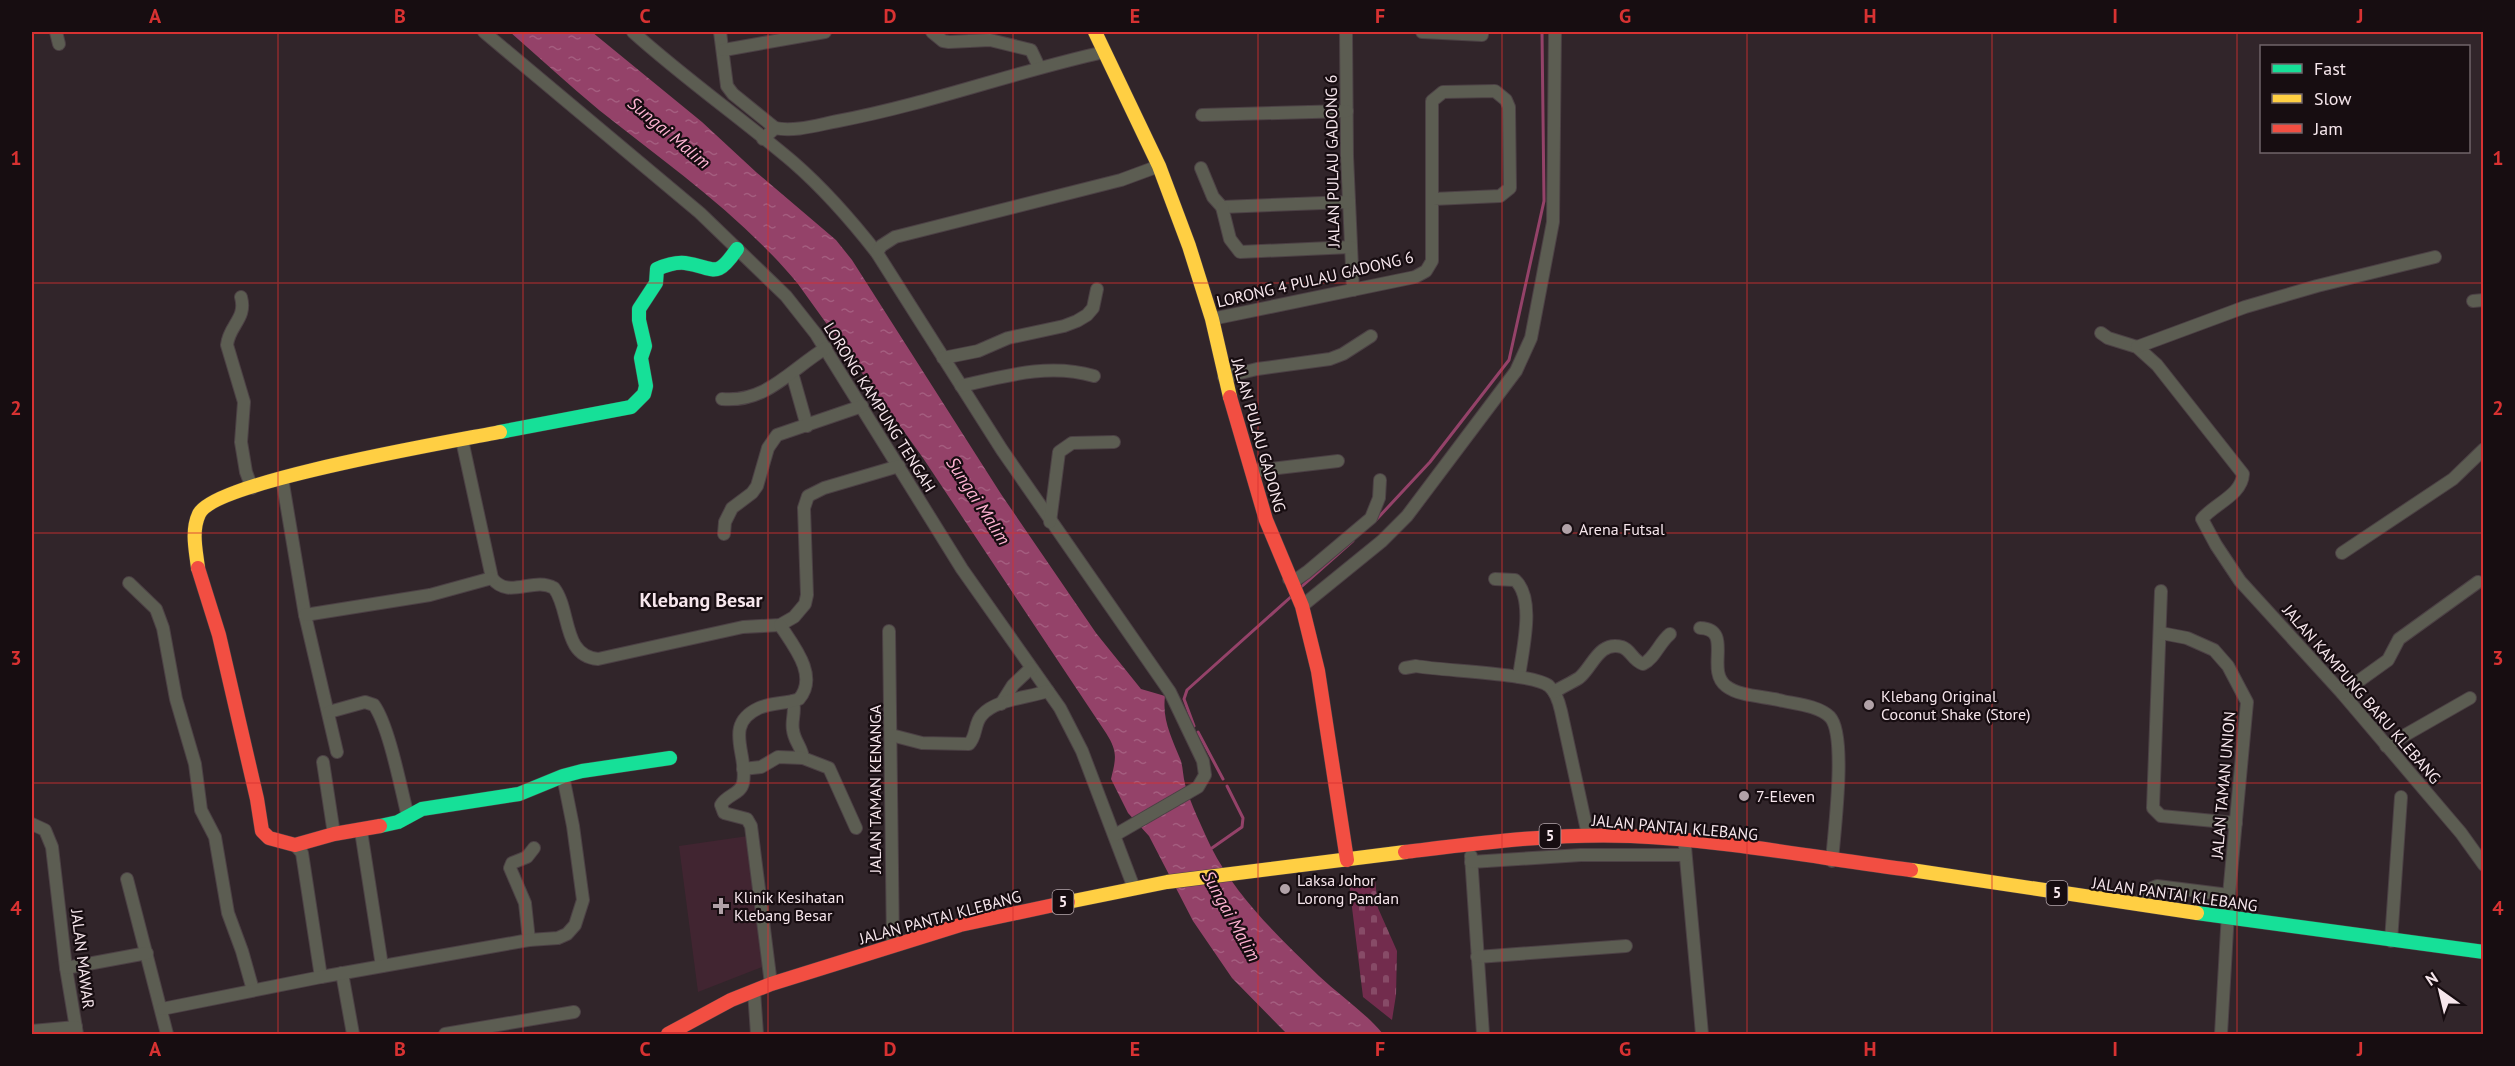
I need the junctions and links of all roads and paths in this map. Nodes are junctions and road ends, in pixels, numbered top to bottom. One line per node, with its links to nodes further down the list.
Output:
1 (484, 32): 24 (street, LORONG KAMPUNG TENGAH)
2 (633, 32): 17 (street)
3 (720, 32): 11 (street)
4 (825, 32): 11 (street)
5 (932, 32): 13 (street)
6 (1097, 32): 12 (main road, JALAN PULAU GADONG)
7 (1346, 32): 14 (street, JALAN PULAU GADONG 6)
8 (1422, 32): 10 (street)
9 (1555, 32): 61 (street)
10 (1482, 33)
11 (724, 50): 16 (street)
12 (1104, 52): 13 (street); 18 (main road, JALAN PULAU GADONG)
13 (1039, 67): 16 (street)
14 (1347, 111): 15 (street); 21 (street, JALAN PULAU GADONG 6)
15 (1202, 115)
16 (775, 128): 17 (street)
17 (763, 139): 25 (street)
18 (1159, 166): 25 (street); 30 (main road, JALAN PULAU GADONG)
19 (1202, 168): 22 (street)
20 (1433, 199): 20 (street); 28 (street, LORONG 4 PULAU GADONG 6)
21 (1349, 202): 22 (street); 23 (street, JALAN PULAU GADONG 6)
22 (1222, 207): 23 (street)
23 (1351, 247): 28 (street, JALAN PULAU GADONG 6)
24 (737, 249): 34 (street, LORONG KAMPUNG TENGAH); 43 (main road)
25 (877, 253): 35 (street)
26 (2435, 258): 33 (street)
27 (1097, 289): 35 (street)
28 (1353, 291): 30 (street, LORONG 4 PULAU GADONG 6)
29 (241, 297): 51 (street)
30 (1212, 319): 38 (main road, JALAN PULAU GADONG)
31 (2100, 333): 33 (street)
32 (1371, 336): 38 (street)
33 (2137, 347): 73 (street, JALAN KAMPUNG BARU KLEBANG)
34 (826, 348): 36 (street); 41 (street, LORONG KAMPUNG TENGAH)
35 (943, 358): 39 (street)
36 (792, 373): 40 (street); 42 (street)
37 (1094, 376): 39 (street)
38 (1224, 377): 48 (main road, JALAN PULAU GADONG)
39 (961, 386): 52 (street)
40 (722, 399)
41 (862, 406): 42 (street); 47 (street, LORONG KAMPUNG TENGAH)
42 (807, 426): 53 (street)
43 (462, 440): 49 (main road); 55 (street)
44 (1114, 442): 52 (street)
45 (2484, 449): 54 (street)
46 (1338, 461): 48 (street)
47 (899, 466): 63 (street); 68 (street, LORONG KAMPUNG TENGAH)
48 (1252, 471): 59 (main road, JALAN PULAU GADONG)
49 (282, 478): 51 (main road); 62 (street)
50 (1380, 480): 59 (street)
51 (252, 488): 96 (main road)
52 (1050, 522): 93 (street)
53 (724, 534)
54 (2342, 553)
55 (492, 579): 62 (street); 63 (street)
56 (1495, 579): 70 (street)
57 (2478, 582): 73 (street)
58 (129, 583): 120 (street)
59 (1291, 583): 61 (main road, JALAN PULAU GADONG)
60 (2162, 591): 66 (street)
61 (1301, 603): 99 (main road, JALAN PULAU GADONG)
62 (305, 615): 77 (street)
63 (780, 625): 75 (street)
64 (1700, 628): 100 (street)
65 (889, 631): 78 (street, JALAN TAMAN KENANGA)
66 (2161, 633): 88 (street, JALAN TAMAN UNION); 88 (street)
67 (1670, 634): 72 (street)
68 (1031, 668): 71 (street, LORONG KAMPUNG TENGAH); 76 (street)
69 (1405, 668): 70 (street)
70 (1519, 677): 72 (street)
71 (1048, 691): 76 (street); 93 (street, LORONG KAMPUNG TENGAH)
72 (1554, 692): 94 (street)
73 (2342, 693): 79 (street, JALAN KAMPUNG BARU KLEBANG)
74 (2470, 698): 79 (street)
75 (793, 701): 82 (street); 84 (street)
76 (1001, 704): 78 (street)
77 (329, 712): 80 (street); 87 (street)
78 (891, 735): 110 (street, JALAN TAMAN KENANGA)
79 (2386, 746): 102 (street, JALAN KAMPUNG BARU KLEBANG)
80 (337, 752)
81 (670, 758): 85 (main road)
82 (804, 758): 84 (street); 90 (street)
83 (323, 762): 92 (street)
84 (743, 769): 119 (street)
85 (563, 776): 87 (main road); 108 (street)
86 (2401, 797): 109 (street)
87 (408, 817): 91 (main road)
88 (2236, 823): 105 (street, JALAN TAMAN UNION)
89 (32, 824): 116 (street, JALAN MAWAR)
90 (856, 828)
91 (361, 831): 92 (main road); 115 (street)
92 (334, 834): 96 (main road)
93 (1115, 835): 104 (street, LORONG KAMPUNG TENGAH)
94 (1588, 836): 95 (main road, JALAN PANTAI KLEBANG / 5); 98 (main road, JALAN PANTAI KLEBANG / 5)
95 (1470, 844): 99 (main road, JALAN PANTAI KLEBANG / 5); 101 (street)
96 (296, 845): 118 (street)
97 (534, 848): 108 (street)
98 (1685, 848): 100 (main road, JALAN PANTAI KLEBANG / 5); 101 (street); 132 (street)
99 (1347, 860): 104 (main road, JALAN PANTAI KLEBANG / 5)
100 (1832, 861): 106 (main road, JALAN PANTAI KLEBANG / 5)
101 (1471, 862): 114 (street)
102 (2484, 865)
103 (127, 879): 113 (street)
104 (1134, 888): 110 (main road, JALAN PANTAI KLEBANG / 5)
105 (2229, 895): 106 (street); 107 (street, JALAN TAMAN UNION)
106 (2141, 905): 107 (main road, JALAN PANTAI KLEBANG / 5)
107 (2227, 918): 109 (main road, JALAN PANTAI KLEBANG / 5); 133 (street, JALAN TAMAN UNION)
108 (529, 939): 115 (street)
109 (2391, 941): 112 (main road, JALAN PANTAI KLEBANG / 5)
110 (893, 946): 119 (main road, JALAN PANTAI KLEBANG / 5)
111 (1626, 946): 114 (street)
112 (2484, 952)
113 (147, 953): 116 (street); 122 (street)
114 (1477, 957): 131 (street)
115 (382, 966): 117 (street)
116 (66, 968): 124 (street, JALAN MAWAR)
117 (342, 973): 118 (street); 127 (street)
118 (321, 977): 120 (street)
119 (771, 984): 121 (main road, JALAN PANTAI KLEBANG / 5)
120 (253, 990): 122 (street)
121 (754, 991): 129 (main road, JALAN PANTAI KLEBANG / 5); 130 (street)
122 (162, 1009): 126 (street)
123 (574, 1012): 128 (street)
124 (76, 1030): 125 (street)
125 (32, 1031)
126 (167, 1035)
127 (353, 1035)
128 (445, 1035)
129 (668, 1035)
130 (757, 1035)
131 (1483, 1035)
132 (1702, 1035)
133 (2220, 1035)

